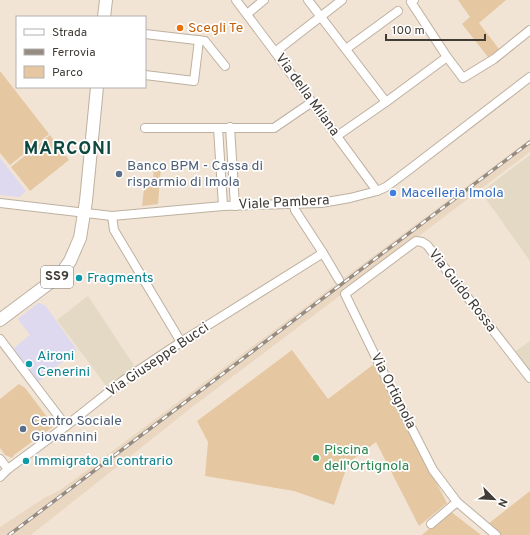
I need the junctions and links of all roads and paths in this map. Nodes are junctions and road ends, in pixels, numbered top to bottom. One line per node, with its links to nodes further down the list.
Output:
1 (106, 0): 9 (main road)
2 (236, 0): 8 (street, Via della Milana)
3 (264, 0): 8 (street)
4 (308, 0): 10 (street)
5 (342, 0): 10 (street)
6 (414, 0): 16 (street)
7 (398, 11): 14 (street)
8 (247, 14): 15 (street, Via della Milana)
9 (104, 16)
10 (320, 16): 14 (street); 15 (street)
11 (530, 30): 16 (street)
12 (146, 34): 13 (street)
13 (199, 40): 17 (street); 18 (street)
14 (346, 49): 22 (street)
15 (275, 52): 21 (street, Via della Milana)
16 (447, 57): 22 (street)
17 (225, 66)
18 (146, 75)
19 (530, 77): 27 (street, Viale Pambera)
20 (97, 88): 32 (main road, SS9)
21 (312, 102): 25 (street); 26 (street, Via della Milana)
22 (386, 102): 26 (street)
23 (145, 128): 24 (street)
24 (218, 128): 25 (street); 30 (street)
25 (230, 128): 31 (street)
26 (337, 136): 27 (street, Via della Milana)
27 (377, 190): 29 (street, Viale Pambera)
28 (0, 203): 32 (street, Viale Pambera)
29 (294, 205): 31 (street, Viale Pambera); 34 (street)
30 (223, 206): 31 (street, Viale Pambera); 33 (street, Viale Pambera)
31 (235, 206)
32 (84, 214): 33 (street, Viale Pambera); 37 (main road, SS9)
33 (112, 216): 39 (street)
34 (323, 253): 35 (street); 39 (street, Via Giuseppe Bucci)
35 (339, 280)
36 (345, 294): 40 (street, Via Guido Rossa); 45 (street, Via Ortignola)
37 (0, 320)
38 (0, 339): 41 (street)
39 (181, 342): 41 (street, Via Giuseppe Bucci)
40 (530, 378)
41 (66, 426): 43 (street, Via Giuseppe Bucci)
42 (0, 459): 43 (street)
43 (8, 469): 44 (street, Via Giuseppe Bucci)
44 (0, 477)
45 (457, 502): 46 (street); 47 (street, Via Ortignola)
46 (431, 524)
47 (496, 535)

